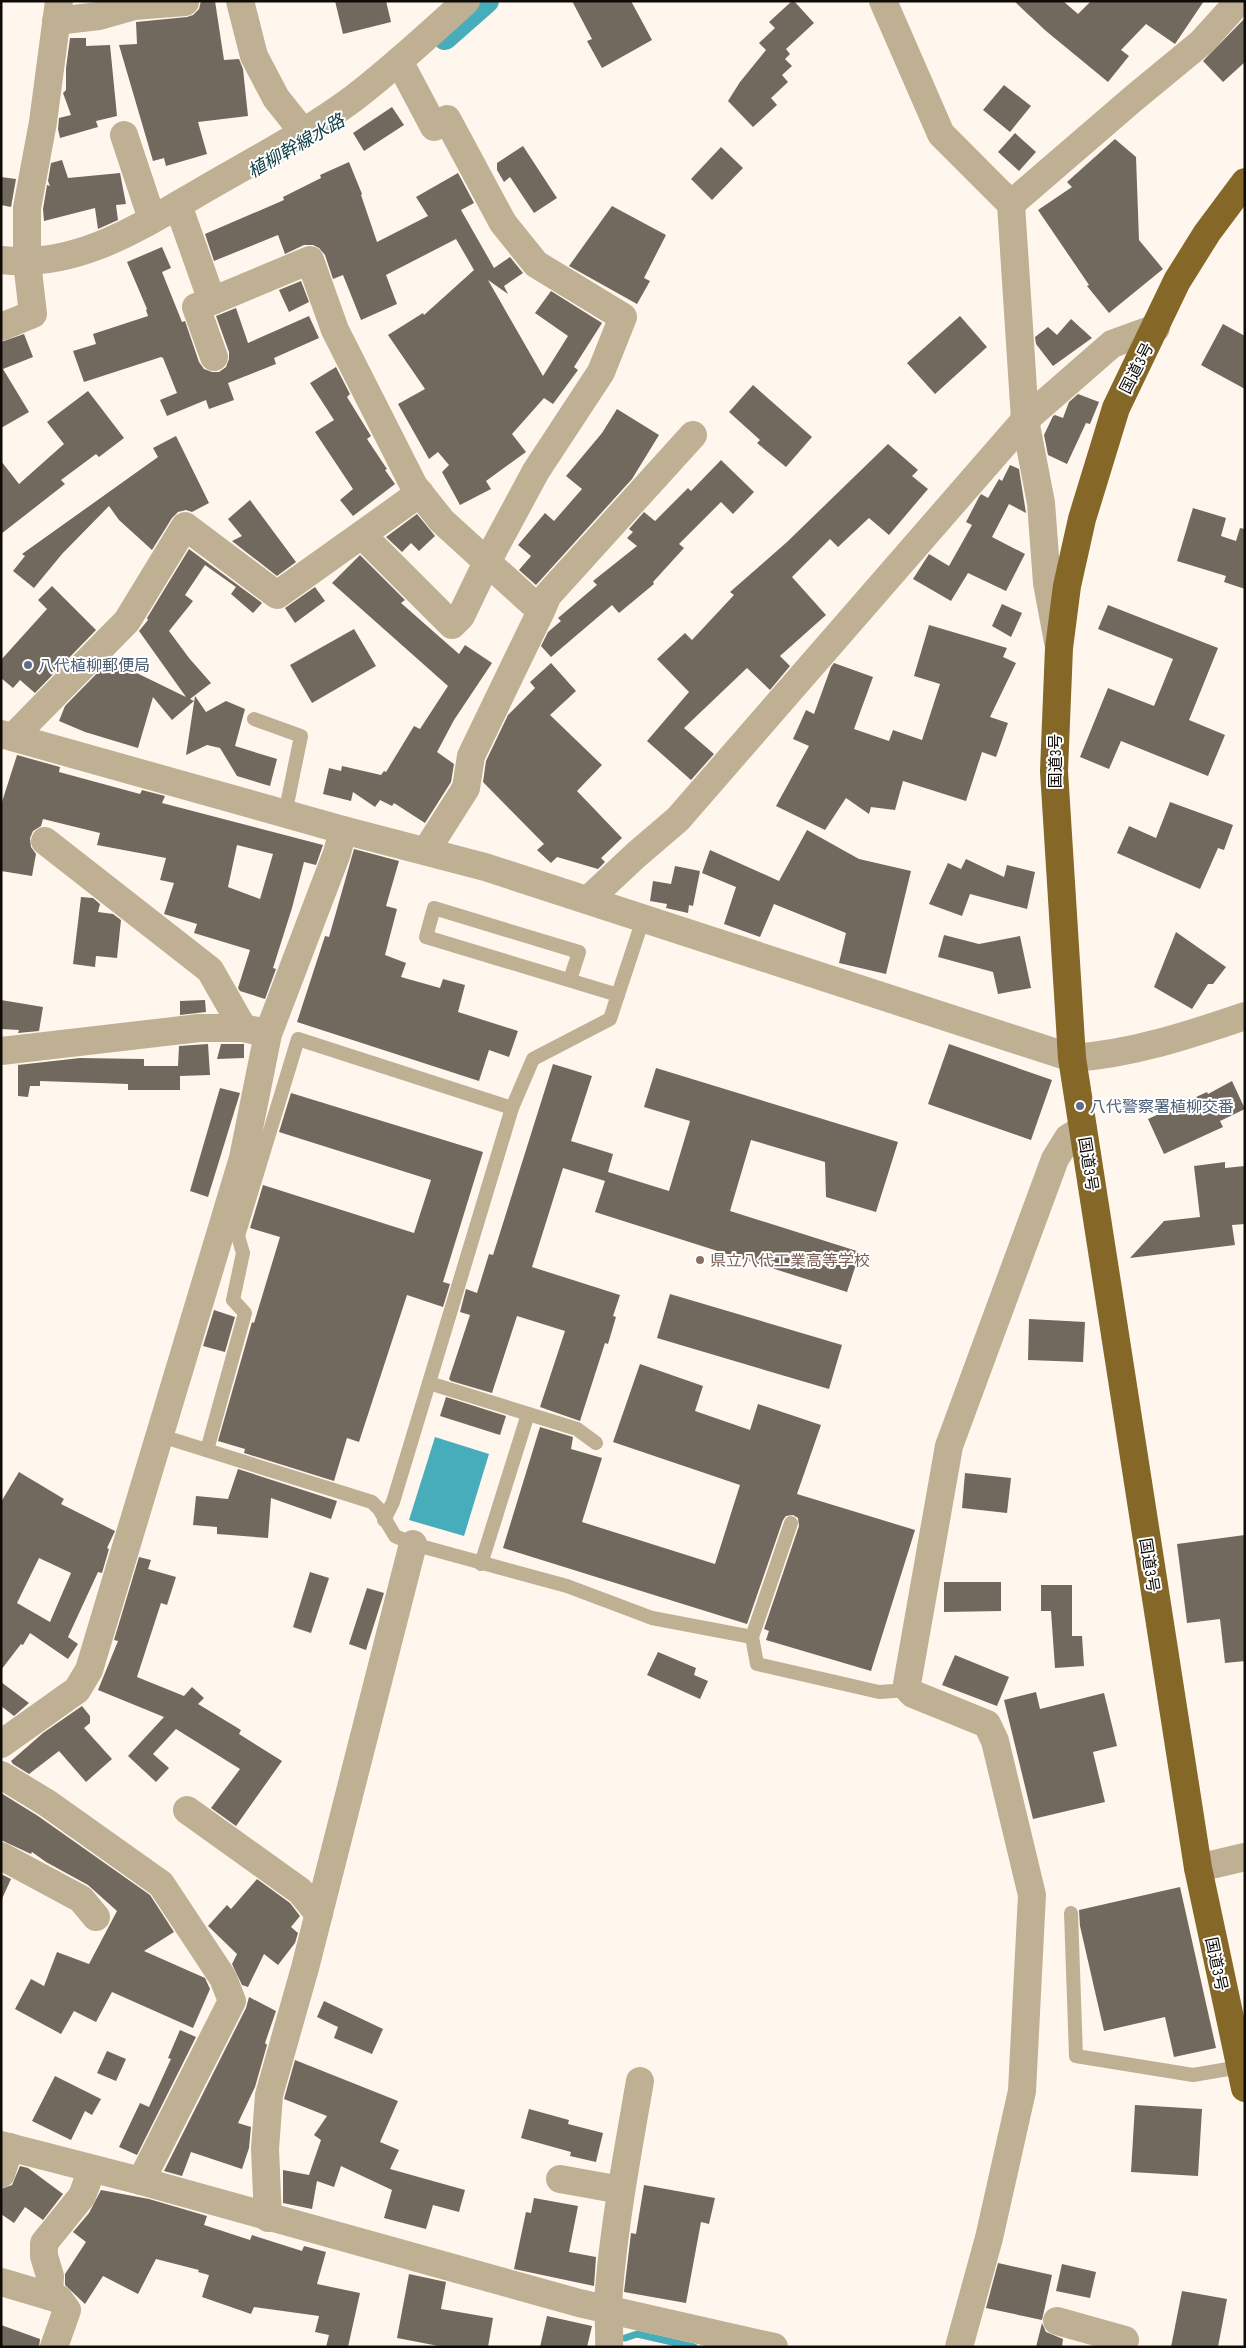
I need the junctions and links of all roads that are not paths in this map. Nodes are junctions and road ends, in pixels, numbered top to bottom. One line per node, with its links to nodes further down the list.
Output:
1 (240, 1): 8 (street)
2 (466, 1): 7 (street)
3 (883, 1): 11 (street)
4 (185, 2): 6 (street)
5 (1223, 7): 11 (street)
6 (58, 11): 14 (street)
7 (398, 61): 8 (street); 23 (street)
8 (303, 132): 12 (street)
9 (124, 134): 13 (street)
10 (1245, 182): 17 (highway, 国道3号)
11 (1011, 204): 19 (street)
12 (178, 205): 13 (street); 15 (street)
13 (152, 220): 14 (street)
14 (14, 261): 16 (street)
15 (212, 301): 18 (street); 21 (street)
16 (1, 327)
17 (1156, 328): 19 (street); 25 (highway, 国道3号)
18 (214, 357)
19 (1025, 420): 25 (street); 32 (street)
20 (693, 435): 24 (street)
21 (420, 493): 22 (street); 23 (street)
22 (362, 534): 23 (street); 27 (street)
23 (487, 562): 24 (street)
24 (541, 611): 31 (street)
25 (1059, 648): 39 (highway, 国道3号)
26 (254, 719): 28 (lane)
27 (7, 736): 28 (street)
28 (285, 814): 29 (street)
29 (343, 830): 31 (street); 37 (street)
30 (45, 841): 37 (street)
31 (426, 852): 32 (street)
32 (589, 899): 33 (street)
33 (643, 919): 35 (lane); 39 (street)
34 (570, 980): 34 (lane); 35 (lane)
35 (618, 995): 40 (lane)
36 (1245, 1016): 39 (street)
37 (256, 1031): 38 (street); 53 (street)
38 (1, 1051)
39 (1072, 1058): 41 (highway, 国道3号)
40 (512, 1108): 42 (lane); 46 (lane)
41 (1083, 1128): 52 (street); 58 (highway, 国道3号)
42 (429, 1383): 43 (lane); 47 (lane)
43 (528, 1414): 45 (lane); 50 (lane)
44 (174, 1440): 46 (lane)
45 (596, 1443)
46 (207, 1450): 47 (lane)
47 (384, 1520): 49 (lane)
48 (791, 1523): 51 (lane)
49 (412, 1544): 50 (lane); 60 (street)
50 (481, 1564): 51 (lane)
51 (752, 1637): 52 (lane)
52 (909, 1690): 80 (street)
53 (1, 1744)
54 (1, 1775): 68 (street)
55 (187, 1810): 60 (street)
56 (1, 1856): 61 (street)
57 (1245, 1858): 58 (street)
58 (1198, 1868): 62 (highway, 国道3号)
59 (1071, 1913): 62 (lane)
60 (319, 1914): 70 (street)
61 (96, 1917)
62 (1242, 2078)
63 (640, 2081): 69 (street)
64 (6, 2146): 65 (street); 66 (street)
65 (92, 2169): 68 (street); 72 (street)
66 (1, 2174)
67 (560, 2179): 69 (street)
68 (141, 2181): 70 (street)
69 (621, 2190): 73 (street)
70 (268, 2218): 73 (street)
71 (1, 2282): 72 (street)
72 (49, 2296): 77 (street)
73 (609, 2311): 78 (street); 79 (street)
74 (1056, 2321): 75 (street)
75 (1081, 2337): 76 (street)
76 (1125, 2340)
77 (54, 2347)
78 (608, 2347)
79 (774, 2347)
80 (958, 2347)

